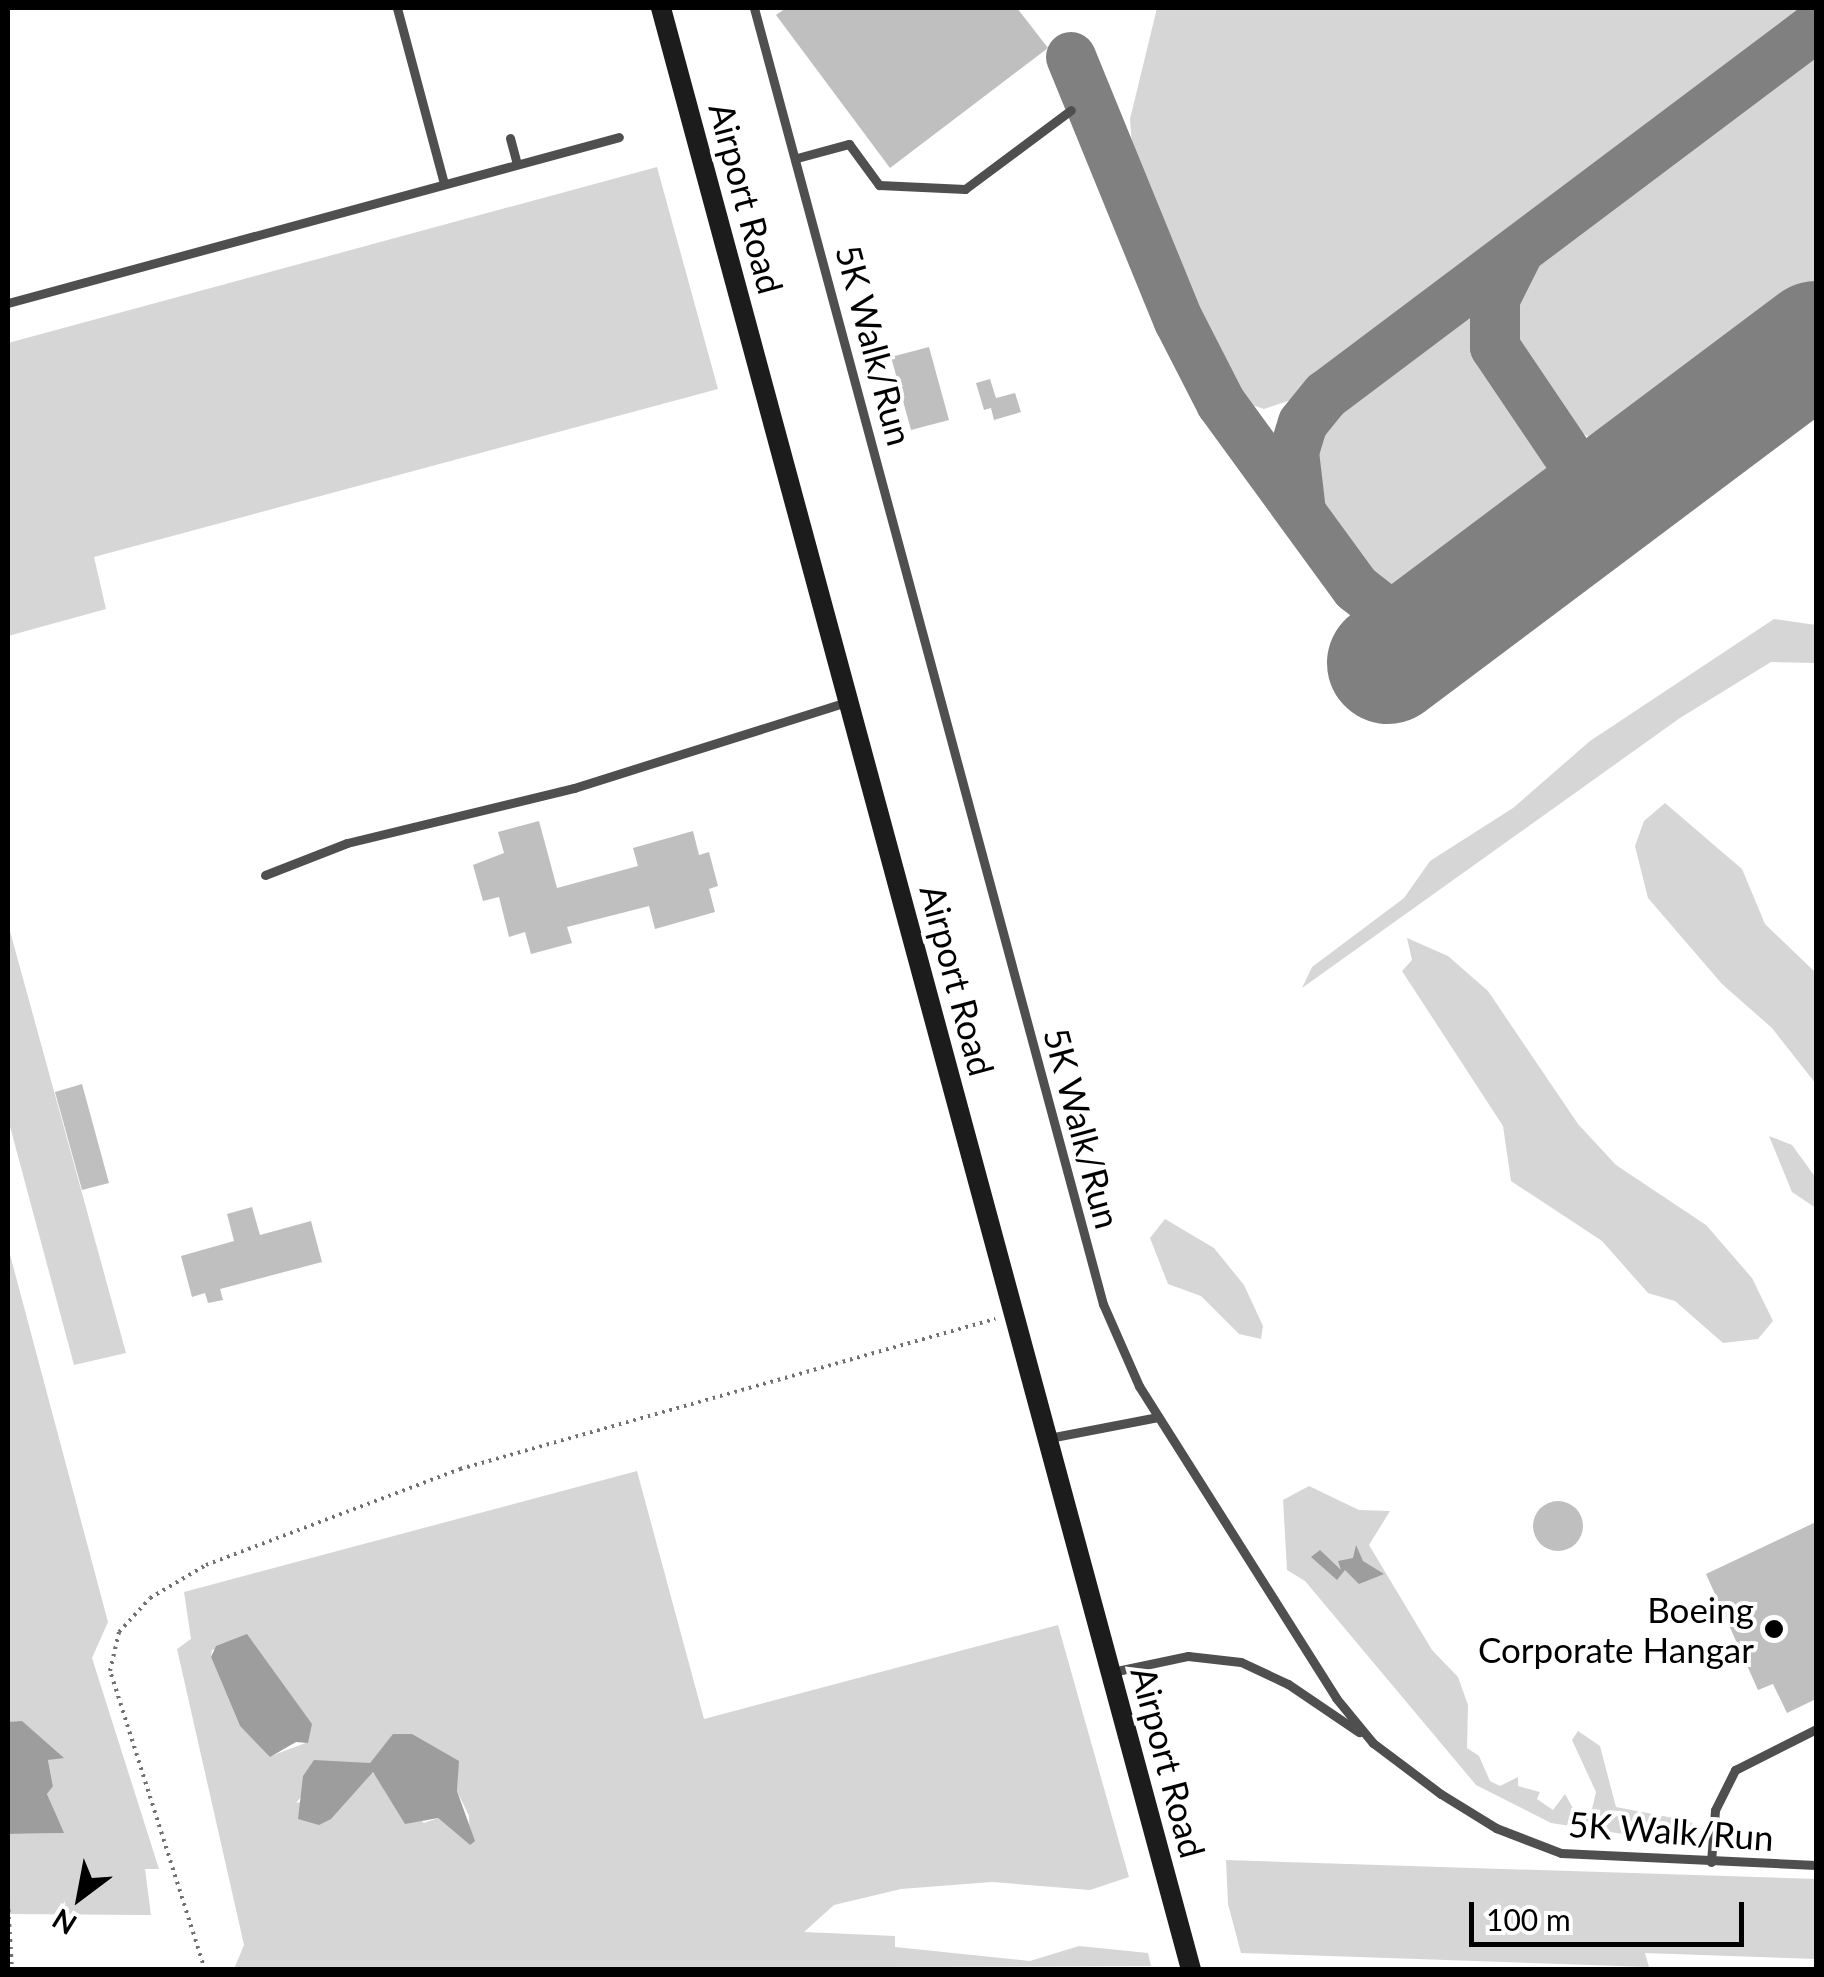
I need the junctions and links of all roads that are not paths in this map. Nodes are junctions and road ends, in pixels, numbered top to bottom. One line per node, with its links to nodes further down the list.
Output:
1 (398, 8): 9 (lane)
2 (662, 8): 11 (main road, Airport Road)
3 (754, 8): 7 (lane, 5K Walk/Run)
4 (1072, 110): 7 (lane)
5 (619, 137): 8 (lane)
6 (510, 138): 8 (lane)
7 (797, 158): 13 (lane, 5K Walk/Run)
8 (517, 164): 9 (lane)
9 (444, 184): 10 (lane)
10 (8, 302)
11 (848, 701): 12 (lane); 14 (main road, Airport Road)
12 (265, 875)
13 (1158, 1416): 14 (lane); 17 (lane, 5K Walk/Run)
14 (1048, 1438): 15 (main road, Airport Road)
15 (1112, 1672): 17 (lane); 20 (main road, Airport Road)
16 (1816, 1729): 18 (lane)
17 (1373, 1743): 18 (lane, 5K Walk/Run)
18 (1710, 1862): 19 (lane, 5K Walk/Run)
19 (1816, 1865)
20 (1191, 1970)

